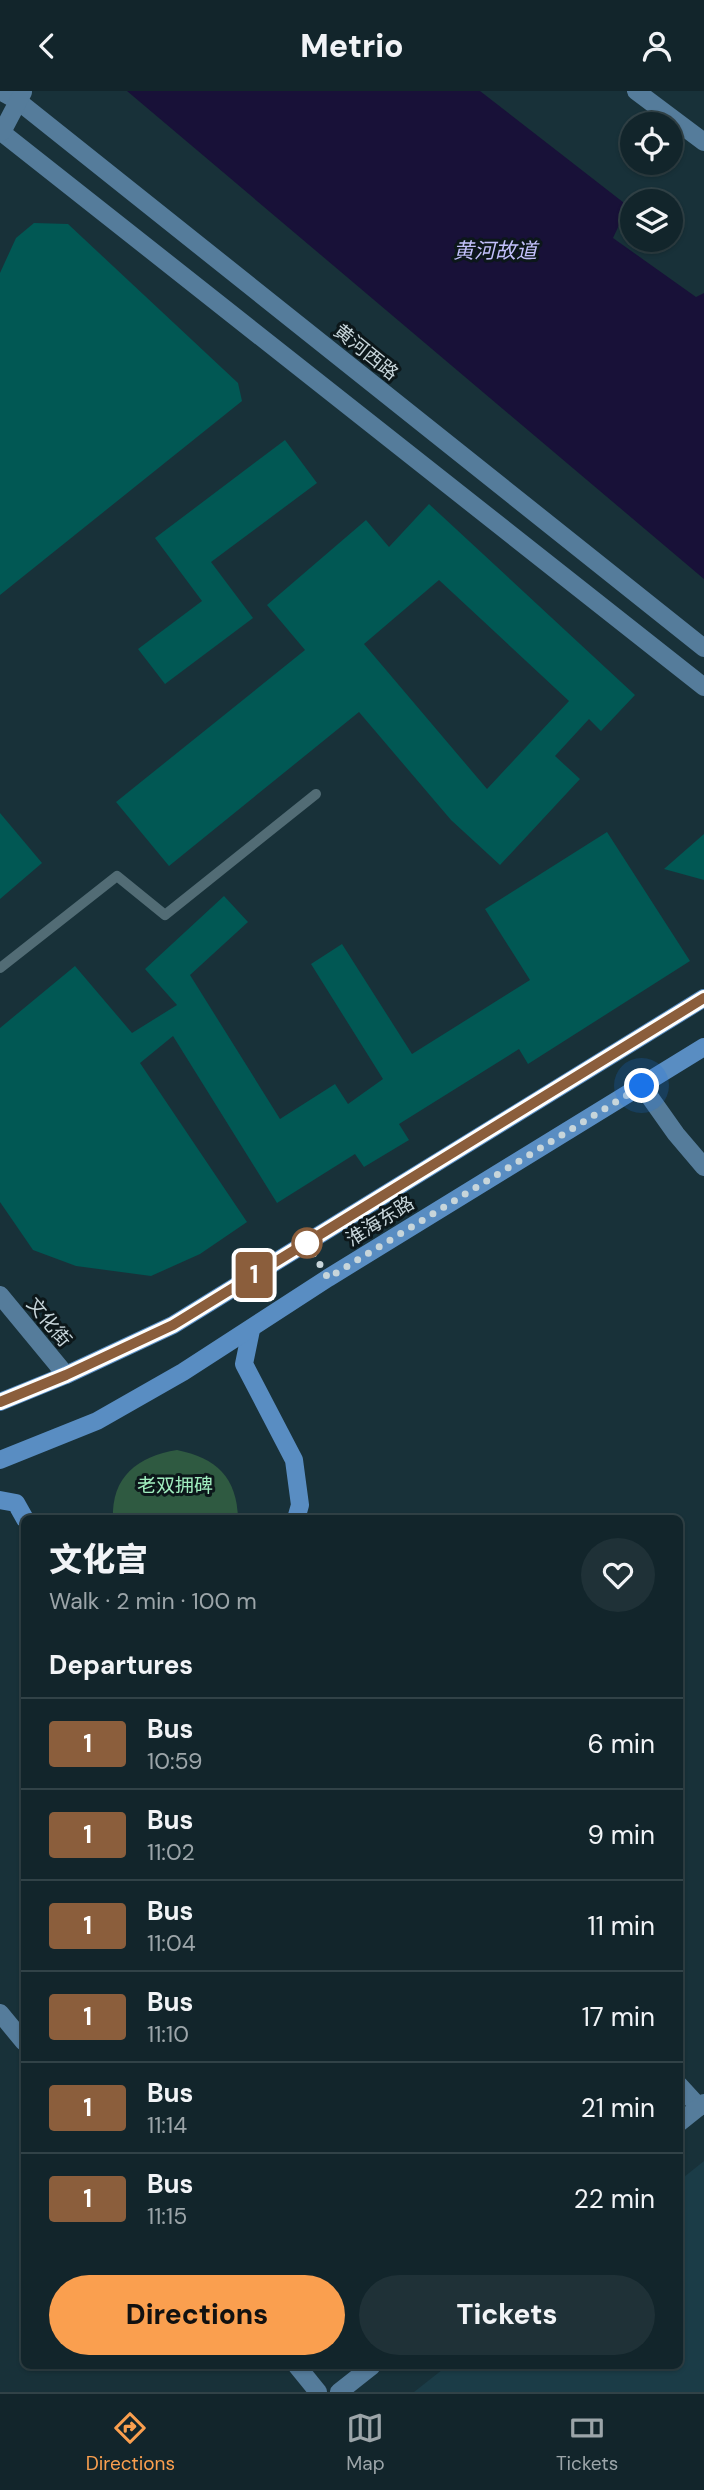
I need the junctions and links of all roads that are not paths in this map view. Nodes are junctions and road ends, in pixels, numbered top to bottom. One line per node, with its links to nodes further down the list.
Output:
1 (1, 91): 3 (main road, 黄河西路)
2 (636, 91): 5 (main road)
3 (21, 96): 4 (main road); 6 (main road, 黄河西路)
4 (1, 132): 7 (main road)
5 (704, 142)
6 (704, 648)
7 (704, 687)
8 (316, 794): 9 (lane)
9 (0, 968)
10 (704, 998): 16 (main road, 淮海东路)
11 (704, 1047): 12 (main road, 淮海东路)
12 (642, 1086): 13 (main road); 15 (main road, 淮海东路)
13 (704, 1167)
14 (0, 1296): 16 (main road, 文化街)
15 (251, 1329): 18 (main road, 淮海东路); 21 (main road)
16 (66, 1375): 17 (main road, 淮海东路)
17 (0, 1402)
18 (0, 1461)
19 (0, 1500): 20 (main road)
20 (23, 1515)
21 (297, 1515)
22 (0, 2013): 23 (main road)
23 (21, 2038)
24 (683, 2089): 25 (main road)
25 (701, 2105): 26 (main road)
26 (683, 2120)
27 (299, 2369): 29 (main road)
28 (368, 2369): 30 (main road)
29 (318, 2392)
30 (339, 2392)

